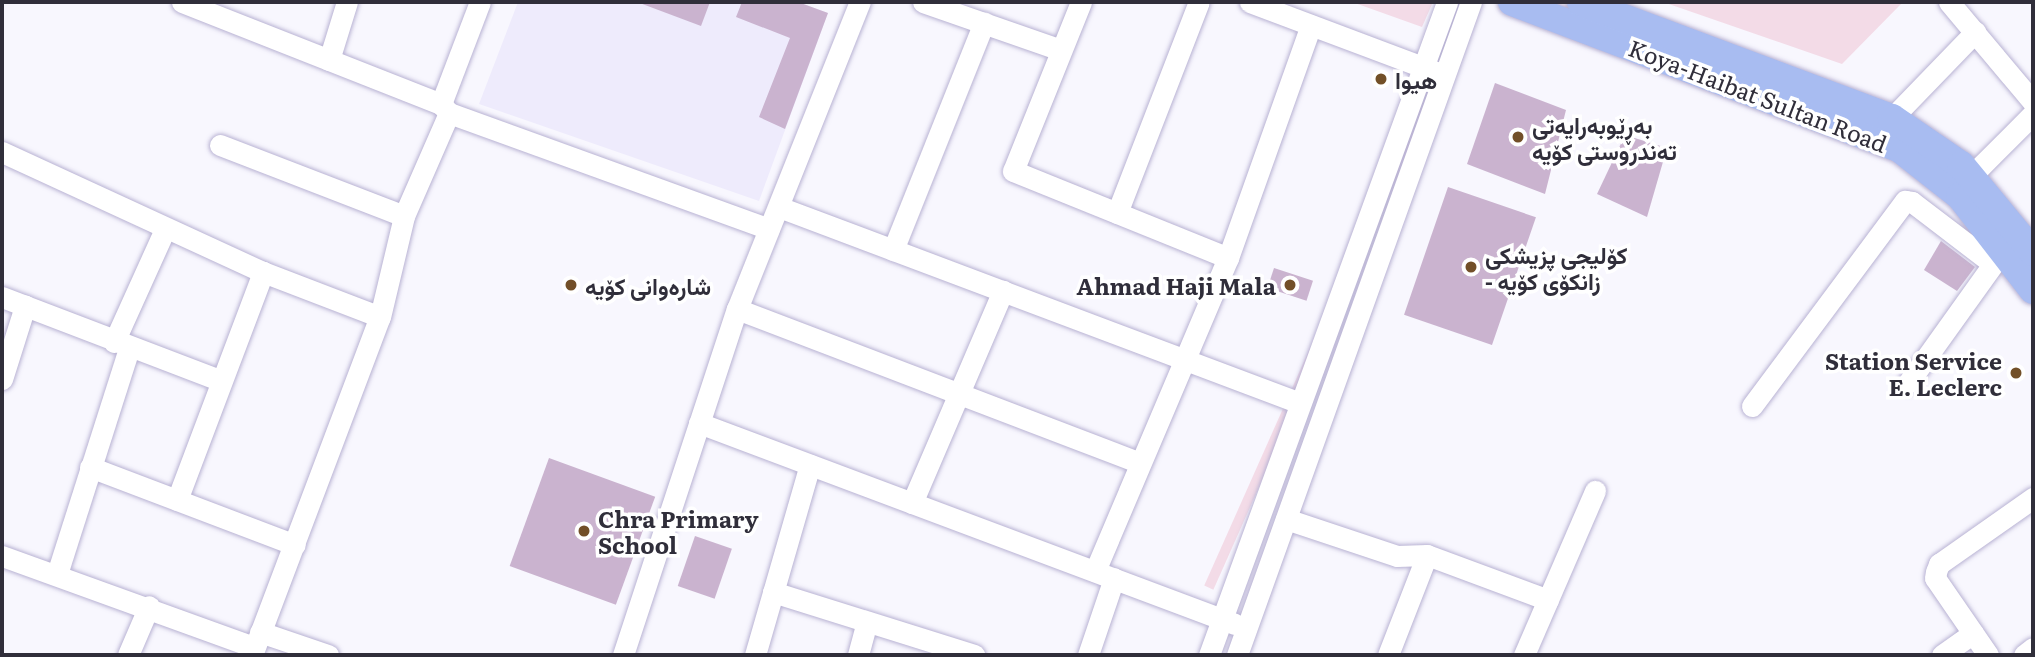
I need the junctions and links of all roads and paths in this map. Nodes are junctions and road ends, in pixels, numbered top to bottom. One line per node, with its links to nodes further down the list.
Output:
1 (182, 2): 18 (street)
2 (347, 2): 18 (street)
3 (480, 2): 22 (street)
4 (860, 2): 28 (street)
5 (923, 2): 14 (street)
6 (1081, 2): 17 (street)
7 (1199, 2): 29 (street)
8 (1250, 2): 15 (street)
9 (1447, 2): 19 (street)
10 (1471, 2): 20 (street)
11 (1512, 2): 35 (main road, Koya-Haibat Sultan Road)
12 (1581, 2): 24 (main road, Koya-Haibat Sultan Road)
13 (1949, 2): 16 (street)
14 (984, 23): 17 (street); 33 (street)
15 (1311, 25): 19 (street); 36 (street)
16 (1975, 32): 21 (street); 24 (street)
17 (1061, 50): 29 (street)
18 (329, 60): 22 (street)
19 (1424, 67): 20 (street); 50 (street)
20 (1445, 75): 60 (street)
21 (2033, 102)
22 (445, 109): 30 (street); 32 (street)
23 (2033, 114): 27 (street)
24 (1892, 118): 27 (main road, Koya-Haibat Sultan Road)
25 (219, 145): 30 (street)
26 (2, 152): 31 (street)
27 (1971, 176): 34 (main road, Koya-Haibat Sultan Road)
28 (779, 207): 32 (street); 33 (street)
29 (1116, 213): 36 (street)
30 (404, 216): 43 (street)
31 (165, 229): 37 (street); 44 (street)
32 (769, 229): 42 (street)
33 (893, 250): 39 (street)
34 (2033, 252)
35 (1998, 257): 38 (main road, Koya-Haibat Sultan Road); 48 (street); 51 (street)
36 (1228, 258): 45 (street)
37 (263, 272): 43 (street); 47 (street)
38 (2033, 290)
39 (1003, 291): 45 (street); 49 (street)
40 (2, 297): 41 (street)
41 (25, 306): 44 (street); 46 (street)
42 (737, 309): 49 (street); 52 (street)
43 (380, 317): 62 (street)
44 (121, 345): 47 (street); 55 (street)
45 (1185, 359): 50 (street); 53 (street)
46 (2, 379)
47 (222, 381): 58 (street)
48 (1908, 383)
49 (959, 394): 53 (street); 59 (street)
50 (1300, 403): 61 (street)
51 (1752, 406)
52 (699, 423): 54 (street); 78 (street)
53 (1140, 463): 66 (street)
54 (810, 465): 59 (street); 67 (street)
55 (90, 467): 58 (street); 65 (street)
56 (1595, 491): 68 (street)
57 (2033, 498): 73 (street)
58 (177, 500): 62 (street)
59 (912, 503): 66 (street)
60 (1283, 529): 61 (street); 63 (street); 72 (street)
61 (1255, 530): 70 (street)
62 (295, 545): 74 (street)
63 (1427, 555): 68 (street); 85 (street)
64 (2, 556): 65 (street)
65 (57, 574): 69 (street)
66 (1104, 575): 70 (street); 82 (street)
67 (773, 592): 71 (street); 79 (street)
68 (1548, 600): 86 (street)
69 (149, 606): 74 (street); 76 (street)
70 (1223, 620): 72 (street); 83 (street)
71 (867, 622): 80 (street); 81 (street)
72 (1247, 629): 84 (street)
73 (1973, 633): 87 (street); 88 (street)
74 (255, 645): 77 (street)
75 (2033, 648): 89 (street)
76 (128, 655)
77 (328, 655)
78 (623, 655)
79 (755, 655)
80 (858, 655)
81 (974, 655)
82 (1088, 655)
83 (1209, 655)
84 (1237, 655)
85 (1388, 655)
86 (1524, 655)
87 (1942, 655)
88 (1989, 655)
89 (2024, 655)

